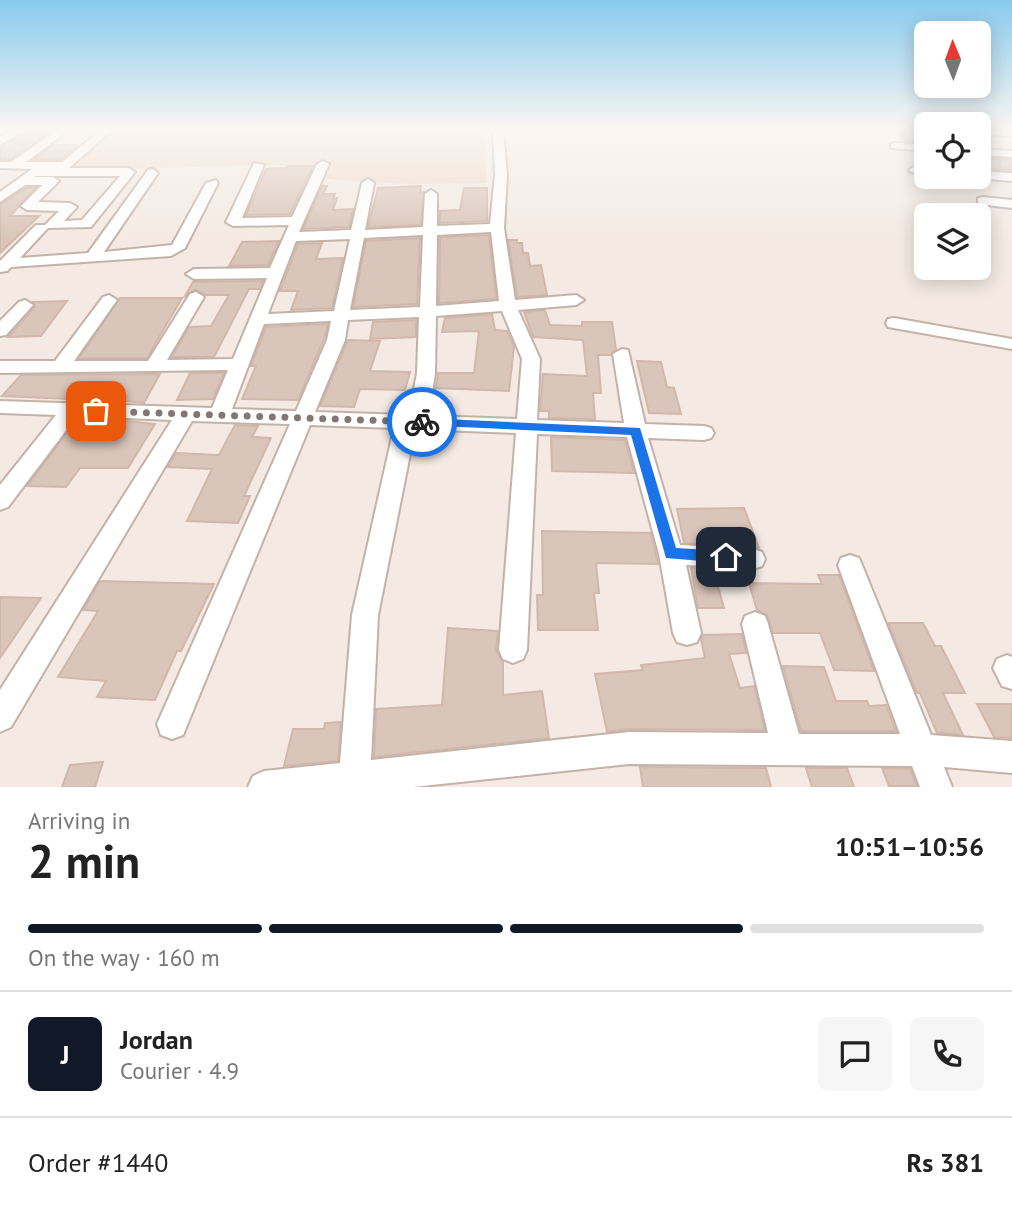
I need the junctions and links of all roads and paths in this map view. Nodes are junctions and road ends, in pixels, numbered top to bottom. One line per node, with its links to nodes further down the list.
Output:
1 (24, 167): 6 (street)
2 (58, 167): 6 (street)
3 (257, 167): 17 (street)
4 (322, 167): 17 (street)
5 (500, 167): 19 (street)
6 (38, 169): 10 (street); 10 (street)
7 (152, 173): 23 (street)
8 (991, 176): 9 (street)
9 (1012, 177)
10 (22, 181): 14 (street)
11 (212, 183): 23 (street)
12 (368, 183): 21 (street)
13 (431, 194): 20 (street)
14 (0, 198)
15 (983, 201): 16 (street)
16 (1012, 204)
17 (297, 221): 22 (street)
18 (41, 228): 24 (street)
19 (497, 228): 20 (street); 31 (street)
20 (429, 231): 21 (street); 32 (street)
21 (359, 234): 22 (street); 33 (street)
22 (290, 237): 25 (street)
23 (93, 257): 24 (street)
24 (3, 267)
25 (276, 273): 26 (street); 34 (street)
26 (194, 274)
27 (196, 297): 40 (street)
28 (109, 300): 42 (street)
29 (576, 300): 31 (street)
30 (25, 305): 36 (street)
31 (508, 306): 32 (street); 49 (street)
32 (426, 312): 33 (street); 48 (street)
33 (341, 316): 34 (street); 47 (street)
34 (259, 319): 39 (street)
35 (894, 323): 37 (street)
36 (0, 331)
37 (1012, 344)
38 (622, 354): 50 (street)
39 (241, 363): 40 (street); 46 (street)
40 (154, 366): 42 (street)
41 (0, 367): 42 (street)
42 (60, 367)
43 (0, 407): 44 (street)
44 (71, 410): 45 (street); 52 (street)
45 (185, 415): 46 (street); 59 (street)
46 (219, 416): 47 (street)
47 (302, 419): 48 (street); 60 (street)
48 (412, 422): 49 (street); 64 (street)
49 (525, 427): 50 (street); 58 (street)
50 (636, 431): 51 (street); 53 (street)
51 (704, 433)
52 (2, 496)
53 (671, 554): 54 (street); 57 (street)
54 (753, 559)
55 (850, 565): 62 (street)
56 (755, 624): 61 (street)
57 (687, 633)
58 (513, 650)
59 (0, 717)
60 (172, 724)
61 (787, 747): 62 (street); 64 (street)
62 (922, 750): 63 (street); 66 (street)
63 (1012, 757)
64 (354, 783): 65 (street)
65 (264, 787)
66 (936, 787)

